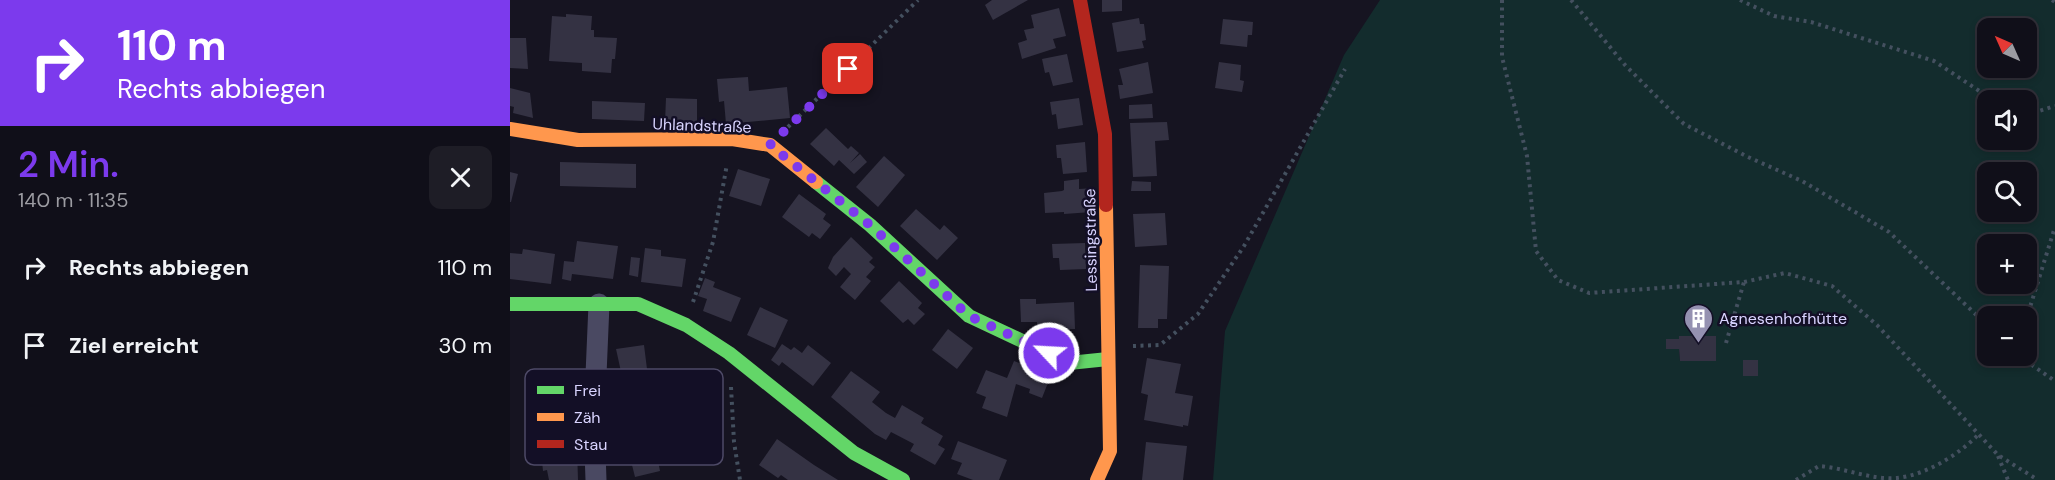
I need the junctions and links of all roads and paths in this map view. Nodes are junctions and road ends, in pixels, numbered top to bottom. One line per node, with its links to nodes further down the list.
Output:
1 (918, 0): 12 (path)
2 (1080, 0): 22 (street, Lessingstraße)
3 (1502, 0): 14 (path)
4 (1571, 0): 18 (path)
5 (1740, 0): 7 (path)
6 (1345, 69): 22 (path)
7 (1978, 90)
8 (2055, 106): 9 (path)
9 (2037, 112)
10 (510, 129): 11 (street, Uhlandstraße)
11 (732, 140): 12 (street, Uhlandstraße); 19 (path)
12 (770, 145): 22 (street, Uhlandstraße)
13 (2055, 227): 17 (path)
14 (1744, 282): 20 (path); 26 (path)
15 (510, 304): 16 (street)
16 (599, 304): 19 (street); 24 (street)
17 (2030, 306)
18 (1977, 316)
19 (686, 325): 21 (street)
20 (1726, 343)
21 (729, 353): 30 (path); 31 (street)
22 (1108, 353): 32 (street, Lessingstraße)
23 (2033, 366): 25 (path)
24 (596, 369)
25 (2055, 381)
26 (1978, 435): 27 (path); 33 (path)
27 (1998, 455): 34 (path); 35 (path)
28 (595, 465): 29 (street)
29 (596, 480)
30 (740, 480)
31 (903, 480)
32 (1097, 480)
33 (1796, 480)
34 (2008, 480)
35 (2038, 480)

